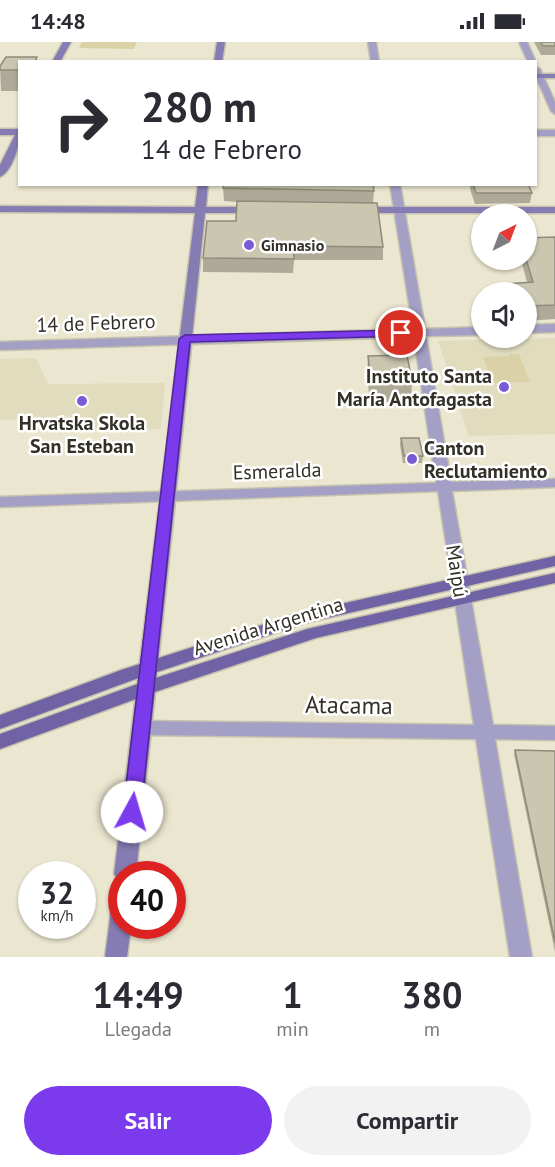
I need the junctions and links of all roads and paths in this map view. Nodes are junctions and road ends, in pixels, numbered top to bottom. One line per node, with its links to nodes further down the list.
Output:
1 (67, 42): 5 (street)
2 (221, 42): 6 (street)
3 (372, 42): 7 (street)
4 (523, 42): 8 (street)
5 (57, 60)
6 (218, 60)
7 (375, 60)
8 (531, 60)
9 (537, 74): 10 (street); 11 (street)
10 (555, 76)
11 (555, 111)
12 (0, 132): 13 (street)
13 (18, 133)
14 (537, 133): 15 (street)
15 (555, 133)
16 (18, 137): 17 (street)
17 (0, 174)
18 (203, 186): 21 (street)
19 (395, 186): 24 (street, Maipú)
20 (0, 209): 21 (street)
21 (200, 210): 22 (street); 30 (street)
22 (264, 210)
23 (346, 210): 24 (street)
24 (399, 210): 25 (street); 29 (street, Maipú)
25 (555, 210)
26 (555, 328): 27 (street)
27 (537, 329)
28 (471, 331): 29 (street, 14 de Febrero)
29 (418, 333): 30 (street, 14 de Febrero); 33 (street, Maipú)
30 (185, 339): 31 (street, 14 de Febrero); 34 (street)
31 (0, 346)
32 (555, 483): 33 (street, Esmeralda)
33 (443, 486): 34 (street, Esmeralda); 38 (street, Maipú)
34 (167, 496): 35 (street, Esmeralda); 39 (street)
35 (0, 502)
36 (555, 561): 38 (main road, Avenida Argentina)
37 (555, 578): 38 (main road, Avenida Argentina)
38 (460, 590): 39 (main road, Avenida Argentina); 40 (main road, Avenida Argentina); 43 (street, Maipú)
39 (148, 668): 40 (street); 41 (main road, Avenida Argentina)
40 (146, 688): 42 (street); 45 (main road, Avenida Argentina)
41 (0, 722)
42 (141, 728): 43 (street, Atacama); 46 (street)
43 (483, 732): 44 (street, Atacama); 49 (street, Maipú)
44 (555, 733)
45 (0, 742)
46 (126, 861)
47 (118, 939): 48 (street)
48 (116, 957)
49 (520, 957)

